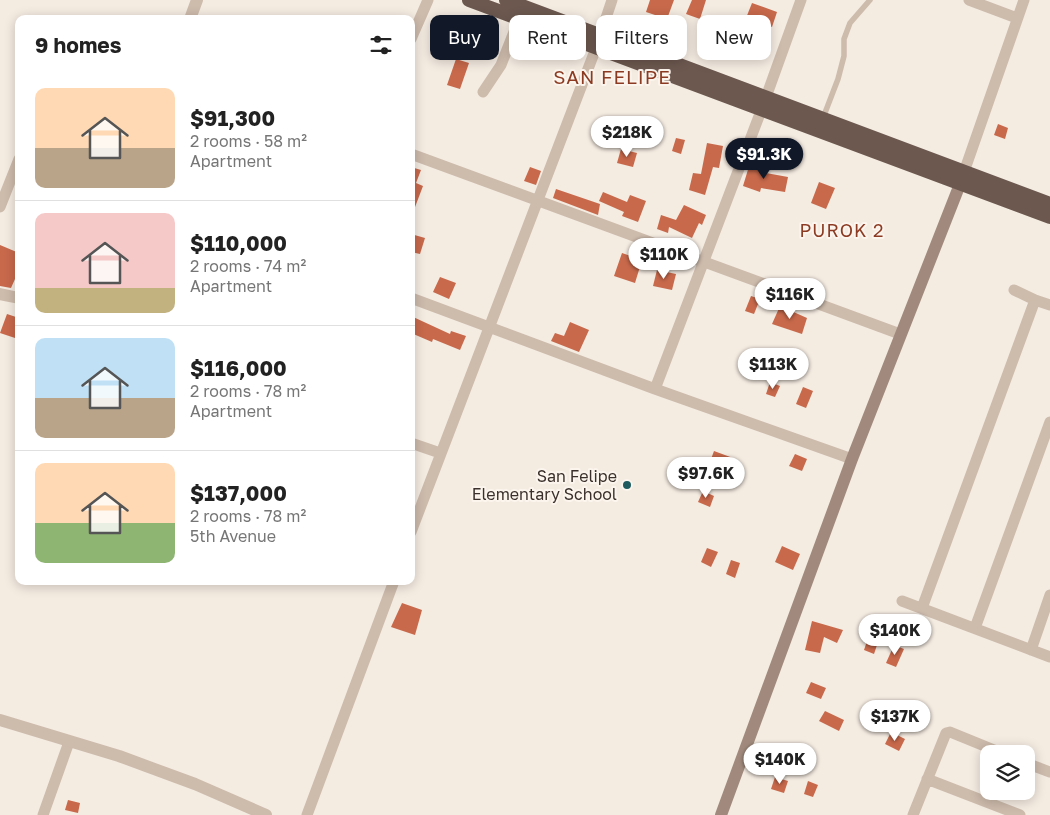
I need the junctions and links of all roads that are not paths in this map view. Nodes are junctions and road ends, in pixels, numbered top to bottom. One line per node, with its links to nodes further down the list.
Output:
1 (197, 0): 11 (street)
2 (428, 0): 15 (street)
3 (469, 0): 10 (highway)
4 (506, 0): 16 (highway)
5 (612, 0): 13 (street)
6 (801, 0): 22 (street)
7 (870, 0): 24 (lane)
8 (969, 0): 14 (street)
9 (1024, 0): 14 (street)
10 (489, 3): 12 (highway)
11 (191, 15)
12 (512, 15)
13 (607, 15)
14 (1017, 18): 27 (street)
15 (415, 30)
16 (596, 41)
17 (509, 44): 21 (street)
18 (596, 47): 28 (street)
19 (641, 60): 23 (highway)
20 (652, 60): 22 (highway)
21 (483, 92)
22 (766, 98): 23 (street); 24 (highway)
23 (761, 111): 27 (highway); 32 (street)
24 (823, 118): 27 (highway)
25 (415, 156): 28 (street)
26 (15, 169): 30 (street)
27 (962, 178): 29 (highway); 31 (highway); 40 (main road)
28 (536, 201): 32 (street); 39 (street)
29 (1050, 204)
30 (0, 207)
31 (1050, 218)
32 (703, 262): 40 (street); 41 (street)
33 (1014, 290): 37 (street)
34 (0, 294): 35 (street)
35 (15, 297)
36 (415, 299): 39 (street)
37 (1035, 300): 38 (street); 50 (street)
38 (1050, 305)
39 (490, 327): 41 (street); 44 (street)
40 (900, 334): 45 (main road)
41 (655, 389): 45 (street)
42 (1050, 422): 51 (street)
43 (415, 444): 44 (street)
44 (440, 453): 46 (street)
45 (852, 459): 63 (main road)
46 (415, 521)
47 (393, 585): 62 (street)
48 (1050, 595): 52 (street)
49 (902, 601): 50 (street)
50 (922, 608): 51 (street)
51 (975, 628): 52 (street)
52 (1031, 650): 53 (street)
53 (1050, 657)
54 (0, 720): 55 (street)
55 (69, 742): 60 (street); 61 (street)
56 (982, 745): 59 (street)
57 (1035, 766): 58 (street)
58 (1050, 772)
59 (927, 779): 64 (street); 65 (street)
60 (43, 815)
61 (266, 815)
62 (307, 815)
63 (721, 815)
64 (913, 815)
65 (1020, 815)

